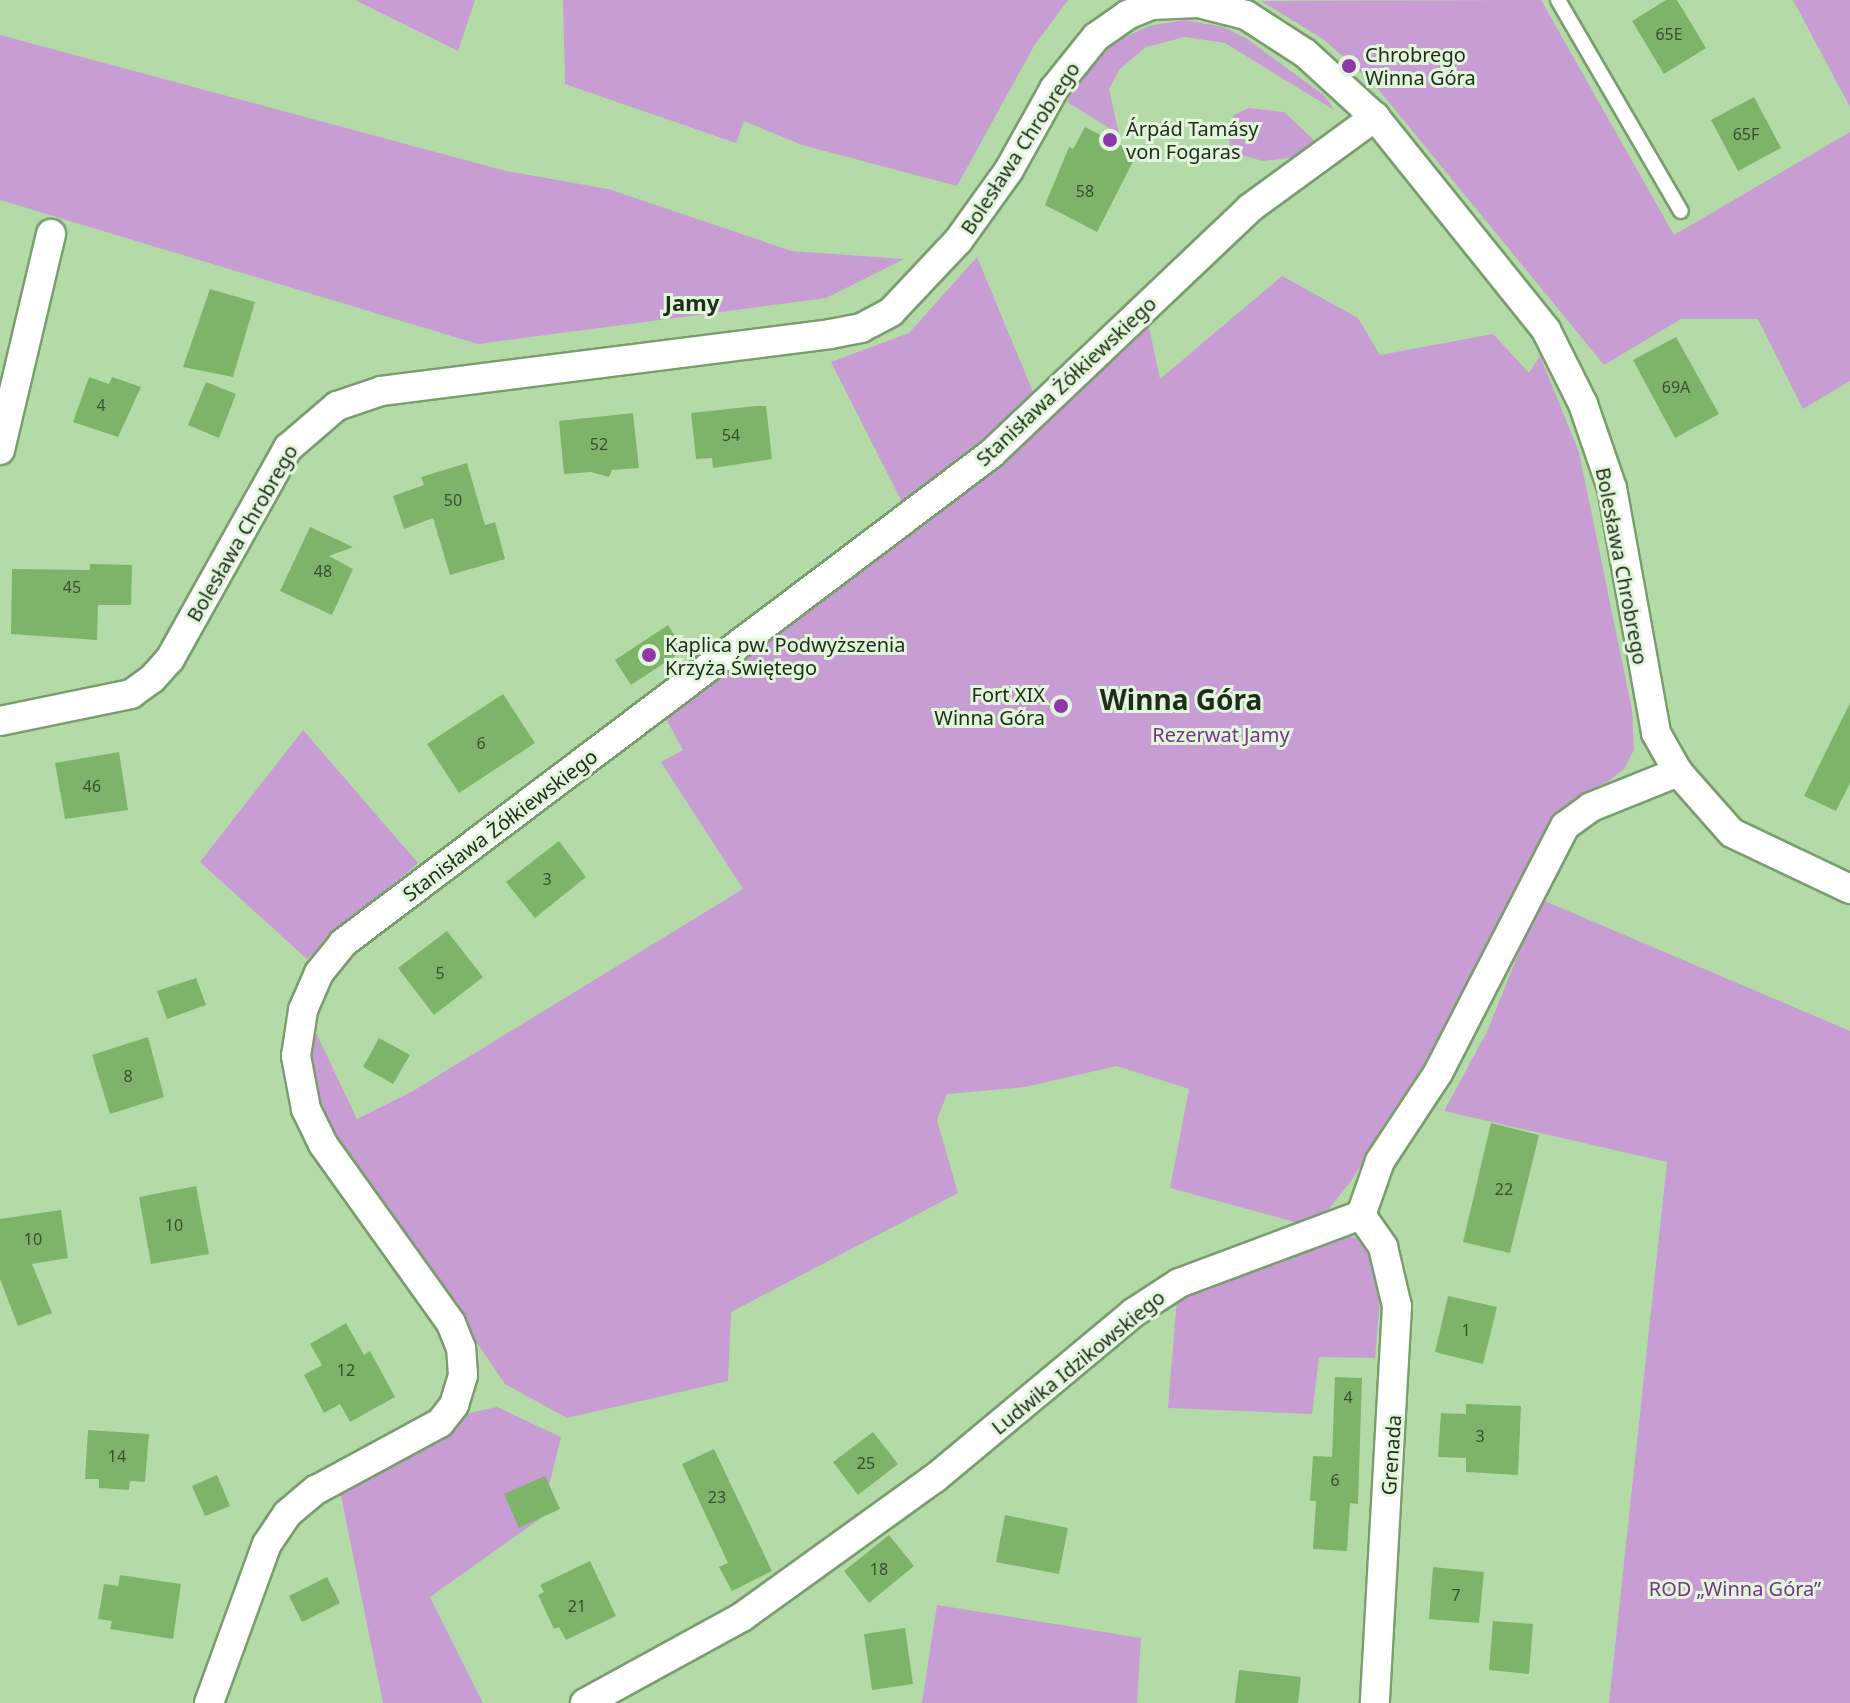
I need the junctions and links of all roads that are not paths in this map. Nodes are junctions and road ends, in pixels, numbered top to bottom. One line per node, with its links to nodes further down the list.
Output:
1 (1558, 0): 4 (lane)
2 (1246, 8): 3 (street, Bolesława Chrobrego); 7 (street, Bolesława Chrobrego)
3 (1375, 117): 8 (street, Bolesława Chrobrego); 11 (street, Stanisława Żółkiewskiego)
4 (1681, 211)
5 (51, 234): 6 (street)
6 (0, 450)
7 (0, 721)
8 (1678, 772): 9 (street, Bolesława Chrobrego); 10 (street)
9 (1850, 889)
10 (1361, 1215): 12 (street, Ludwika Idzikowskiego); 13 (street, Grenada)
11 (209, 1703)
12 (585, 1703)
13 (1375, 1703)

